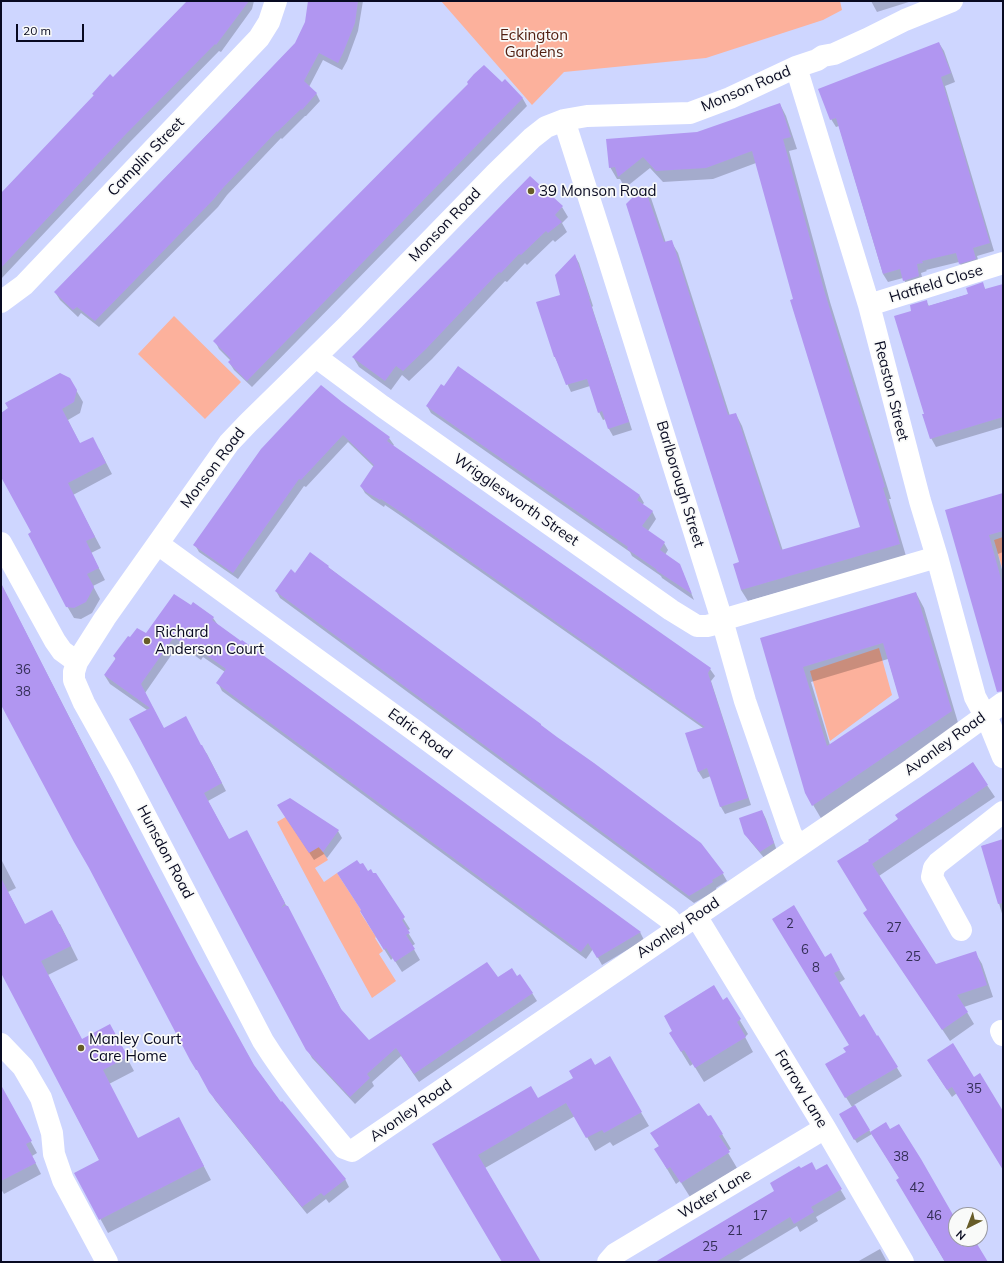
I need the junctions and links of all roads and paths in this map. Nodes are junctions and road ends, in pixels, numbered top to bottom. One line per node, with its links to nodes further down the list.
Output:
1 (276, 1): 6 (street, Camplin Street)
2 (952, 1): 3 (street, Monson Road)
3 (796, 68): 4 (street, Monson Road); 7 (street, Reaston Street)
4 (564, 120): 8 (street, Monson Road); 12 (street, Barlborough Street)
5 (1003, 263): 7 (street, Hatfield Close)
6 (1, 302)
7 (869, 305): 11 (street, Reaston Street)
8 (316, 357): 10 (street, Monson Road); 12 (street, Wrigglesworth Street)
9 (1, 542): 13 (street)
10 (158, 544): 13 (street, Monson Road); 20 (street, Edric Road)
11 (937, 557): 12 (street, Wrigglesworth Street); 15 (street, Reaston Street)
12 (723, 621): 18 (street, Barlborough Street)
13 (77, 662): 24 (street, Hunsdon Road)
14 (1003, 703): 15 (street, Avonley Road)
15 (985, 716): 16 (street, Reaston Street); 18 (street, Avonley Road)
16 (1003, 757)
17 (1003, 812): 21 (street)
18 (798, 846): 19 (street, Avonley Road)
19 (696, 916): 20 (street, Avonley Road); 23 (street, Farrow Lane)
20 (677, 929): 24 (street, Avonley Road)
21 (961, 930)
22 (1, 1044): 25 (street)
23 (825, 1128): 26 (street, Water Lane); 27 (street, Farrow Lane)
24 (352, 1151)
25 (107, 1262)
26 (608, 1262)
27 (903, 1262)

